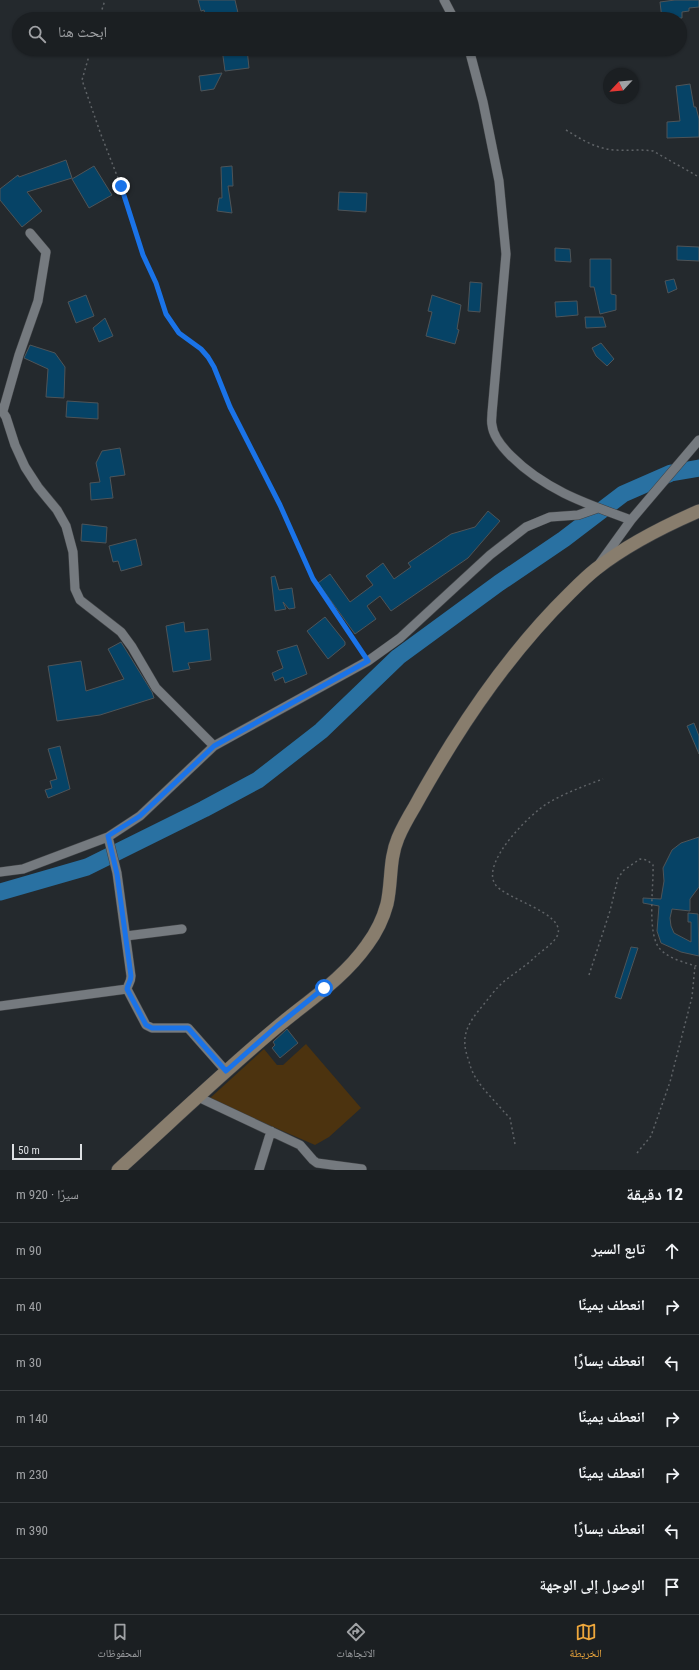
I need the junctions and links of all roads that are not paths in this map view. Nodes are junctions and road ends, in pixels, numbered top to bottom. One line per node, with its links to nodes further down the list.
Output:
1 (444, 0): 2 (street)
2 (450, 12)
3 (471, 56): 7 (street)
4 (30, 233): 5 (street)
5 (1, 410): 11 (street)
6 (699, 440): 9 (street)
7 (598, 508): 9 (street); 11 (street)
8 (699, 511): 10 (street)
9 (631, 520): 10 (street)
10 (594, 570): 18 (street)
11 (214, 746): 12 (street)
12 (108, 836): 13 (street); 15 (street)
13 (0, 872)
14 (182, 929): 15 (street)
15 (126, 936): 16 (street)
16 (127, 989): 17 (street); 18 (street)
17 (0, 1006)
18 (226, 1071): 19 (street)
19 (198, 1097): 20 (street); 22 (street)
20 (271, 1131): 21 (street); 23 (street)
21 (362, 1169)
22 (118, 1170)
23 (259, 1170)

